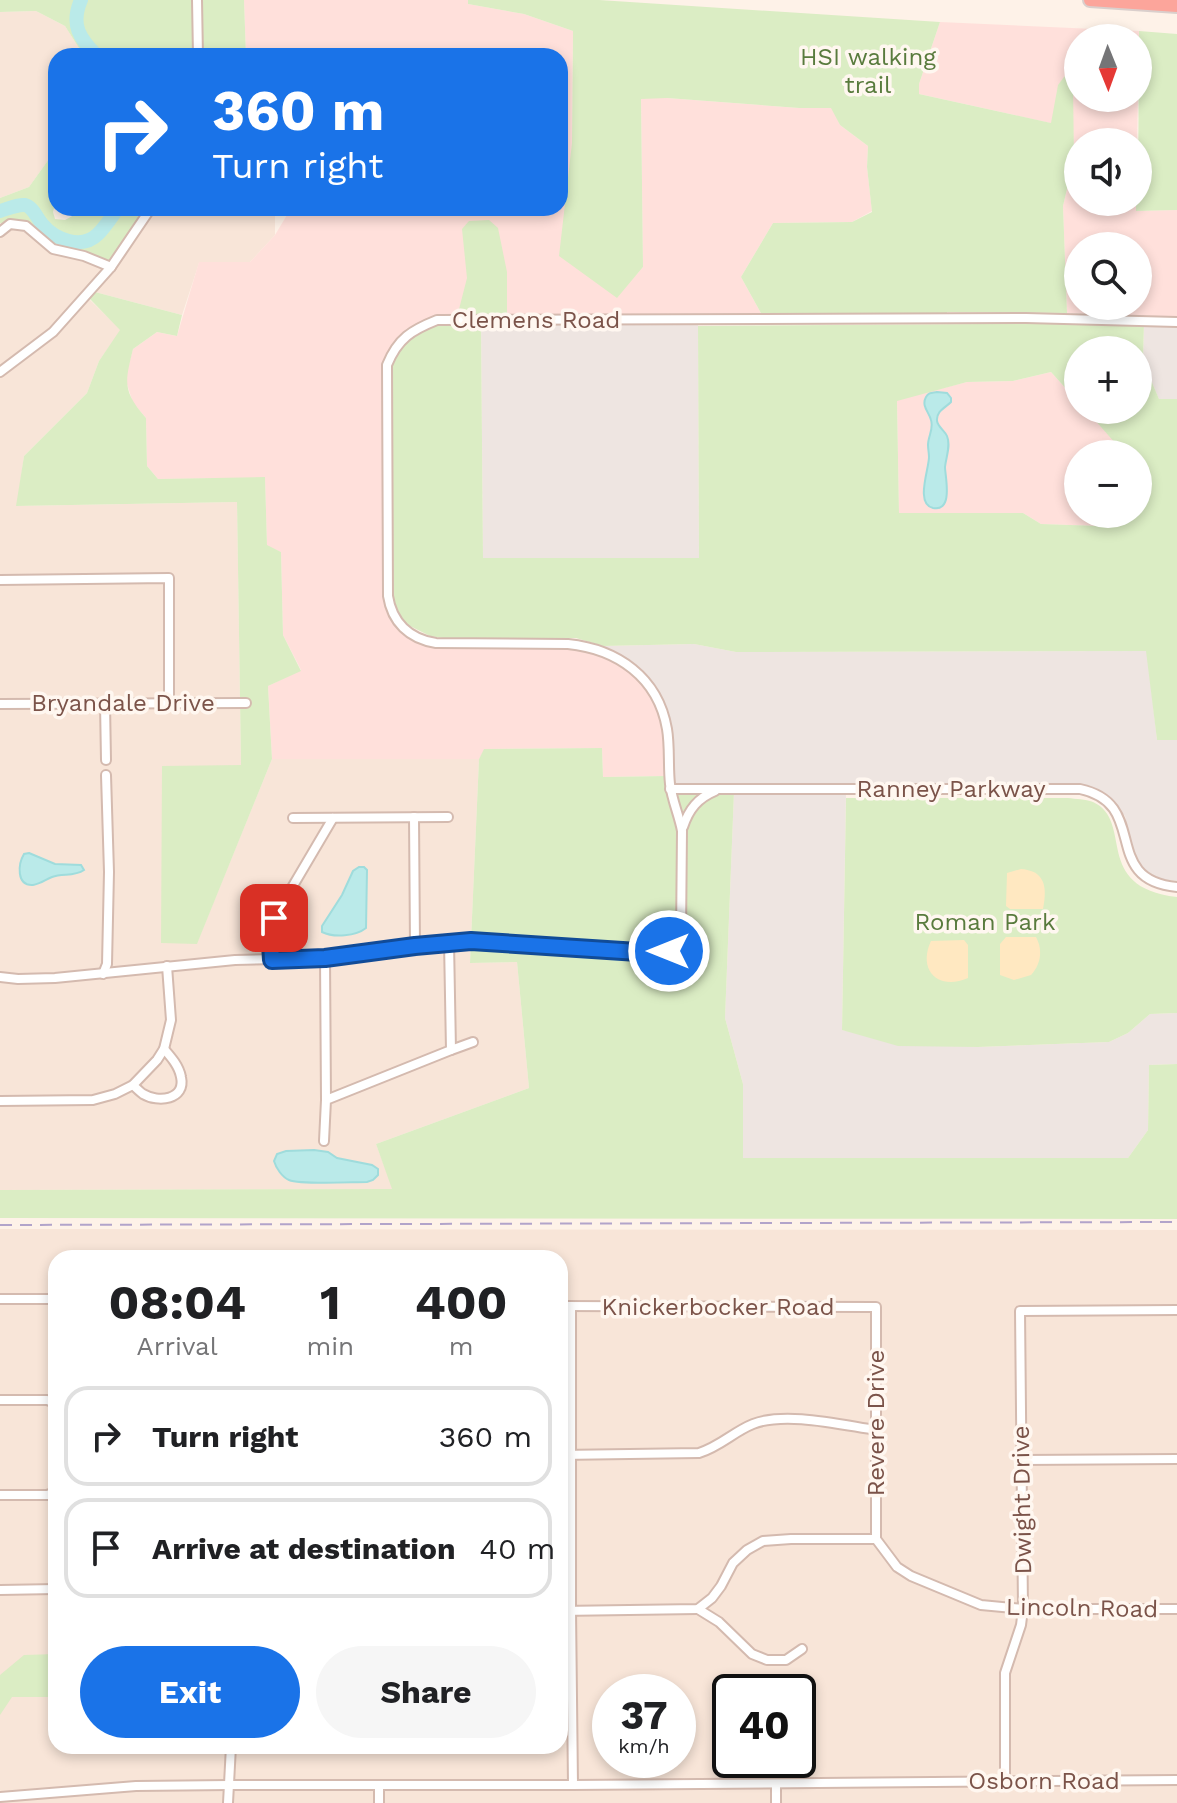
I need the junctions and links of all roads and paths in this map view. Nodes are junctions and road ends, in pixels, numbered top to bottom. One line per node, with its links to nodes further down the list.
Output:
1 (197, 0): 4 (street)
2 (1090, 0): 3 (highway)
3 (1177, 6)
4 (198, 48)
5 (146, 216): 7 (street)
6 (0, 232): 7 (street)
7 (111, 267): 9 (street)
8 (1177, 322): 17 (street, Clemens Road)
9 (0, 372)
10 (0, 580): 11 (street)
11 (169, 703): 12 (street, Bryandale Drive); 14 (street, Bryandale Drive)
12 (246, 703)
13 (0, 704): 14 (street, Bryandale Drive)
14 (105, 704): 15 (street)
15 (106, 760)
16 (106, 775): 30 (street)
17 (670, 789): 18 (street, Ranney Parkway); 23 (street)
18 (723, 789): 23 (street); 24 (street, Ranney Parkway)
19 (414, 817): 20 (street); 22 (street); 26 (street)
20 (448, 817)
21 (293, 818): 22 (street)
22 (333, 818): 28 (street)
23 (682, 831): 25 (street)
24 (1177, 887)
25 (449, 942): 26 (street); 34 (street)
26 (415, 946): 27 (street)
27 (325, 958): 28 (street); 36 (street)
28 (272, 960): 29 (street)
29 (167, 966): 30 (street); 33 (street)
30 (103, 974): 31 (street)
31 (0, 977)
32 (473, 1042): 34 (street)
33 (164, 1049): 35 (street); 35 (street)
34 (451, 1050): 36 (street)
35 (133, 1085): 37 (street)
36 (326, 1100): 38 (street)
37 (0, 1101)
38 (324, 1141)
39 (0, 1299): 40 (street)
40 (48, 1299)
41 (571, 1306): 42 (street, Knickerbocker Road); 47 (street)
42 (876, 1307): 46 (street, Revere Drive)
43 (1177, 1310): 49 (street, Dwight Drive)
44 (0, 1400): 45 (street)
45 (48, 1400)
46 (876, 1430): 47 (street); 52 (street, Revere Drive)
47 (571, 1455): 58 (street)
48 (1177, 1459): 49 (street)
49 (1022, 1460): 56 (street, Dwight Drive)
50 (0, 1495): 51 (street)
51 (48, 1495)
52 (876, 1539): 55 (street); 56 (street, Lincoln Road)
53 (48, 1589): 54 (street)
54 (0, 1590)
55 (698, 1609): 58 (street); 59 (street)
56 (1023, 1609): 57 (street, Lincoln Road); 62 (street, Dwight Drive)
57 (1177, 1609)
58 (571, 1611): 65 (street)
59 (802, 1649)
60 (231, 1754): 64 (street)
61 (1177, 1780): 62 (street, Osborn Road)
62 (1005, 1781): 63 (street, Osborn Road)
63 (776, 1784): 65 (street, Osborn Road); 70 (street)
64 (229, 1785): 66 (street, Osborn Road); 67 (street, Osborn Road); 68 (street)
65 (573, 1785): 66 (street, Osborn Road)
66 (379, 1786): 69 (street)
67 (1, 1799)
68 (228, 1803)
69 (379, 1803)
70 (776, 1803)

